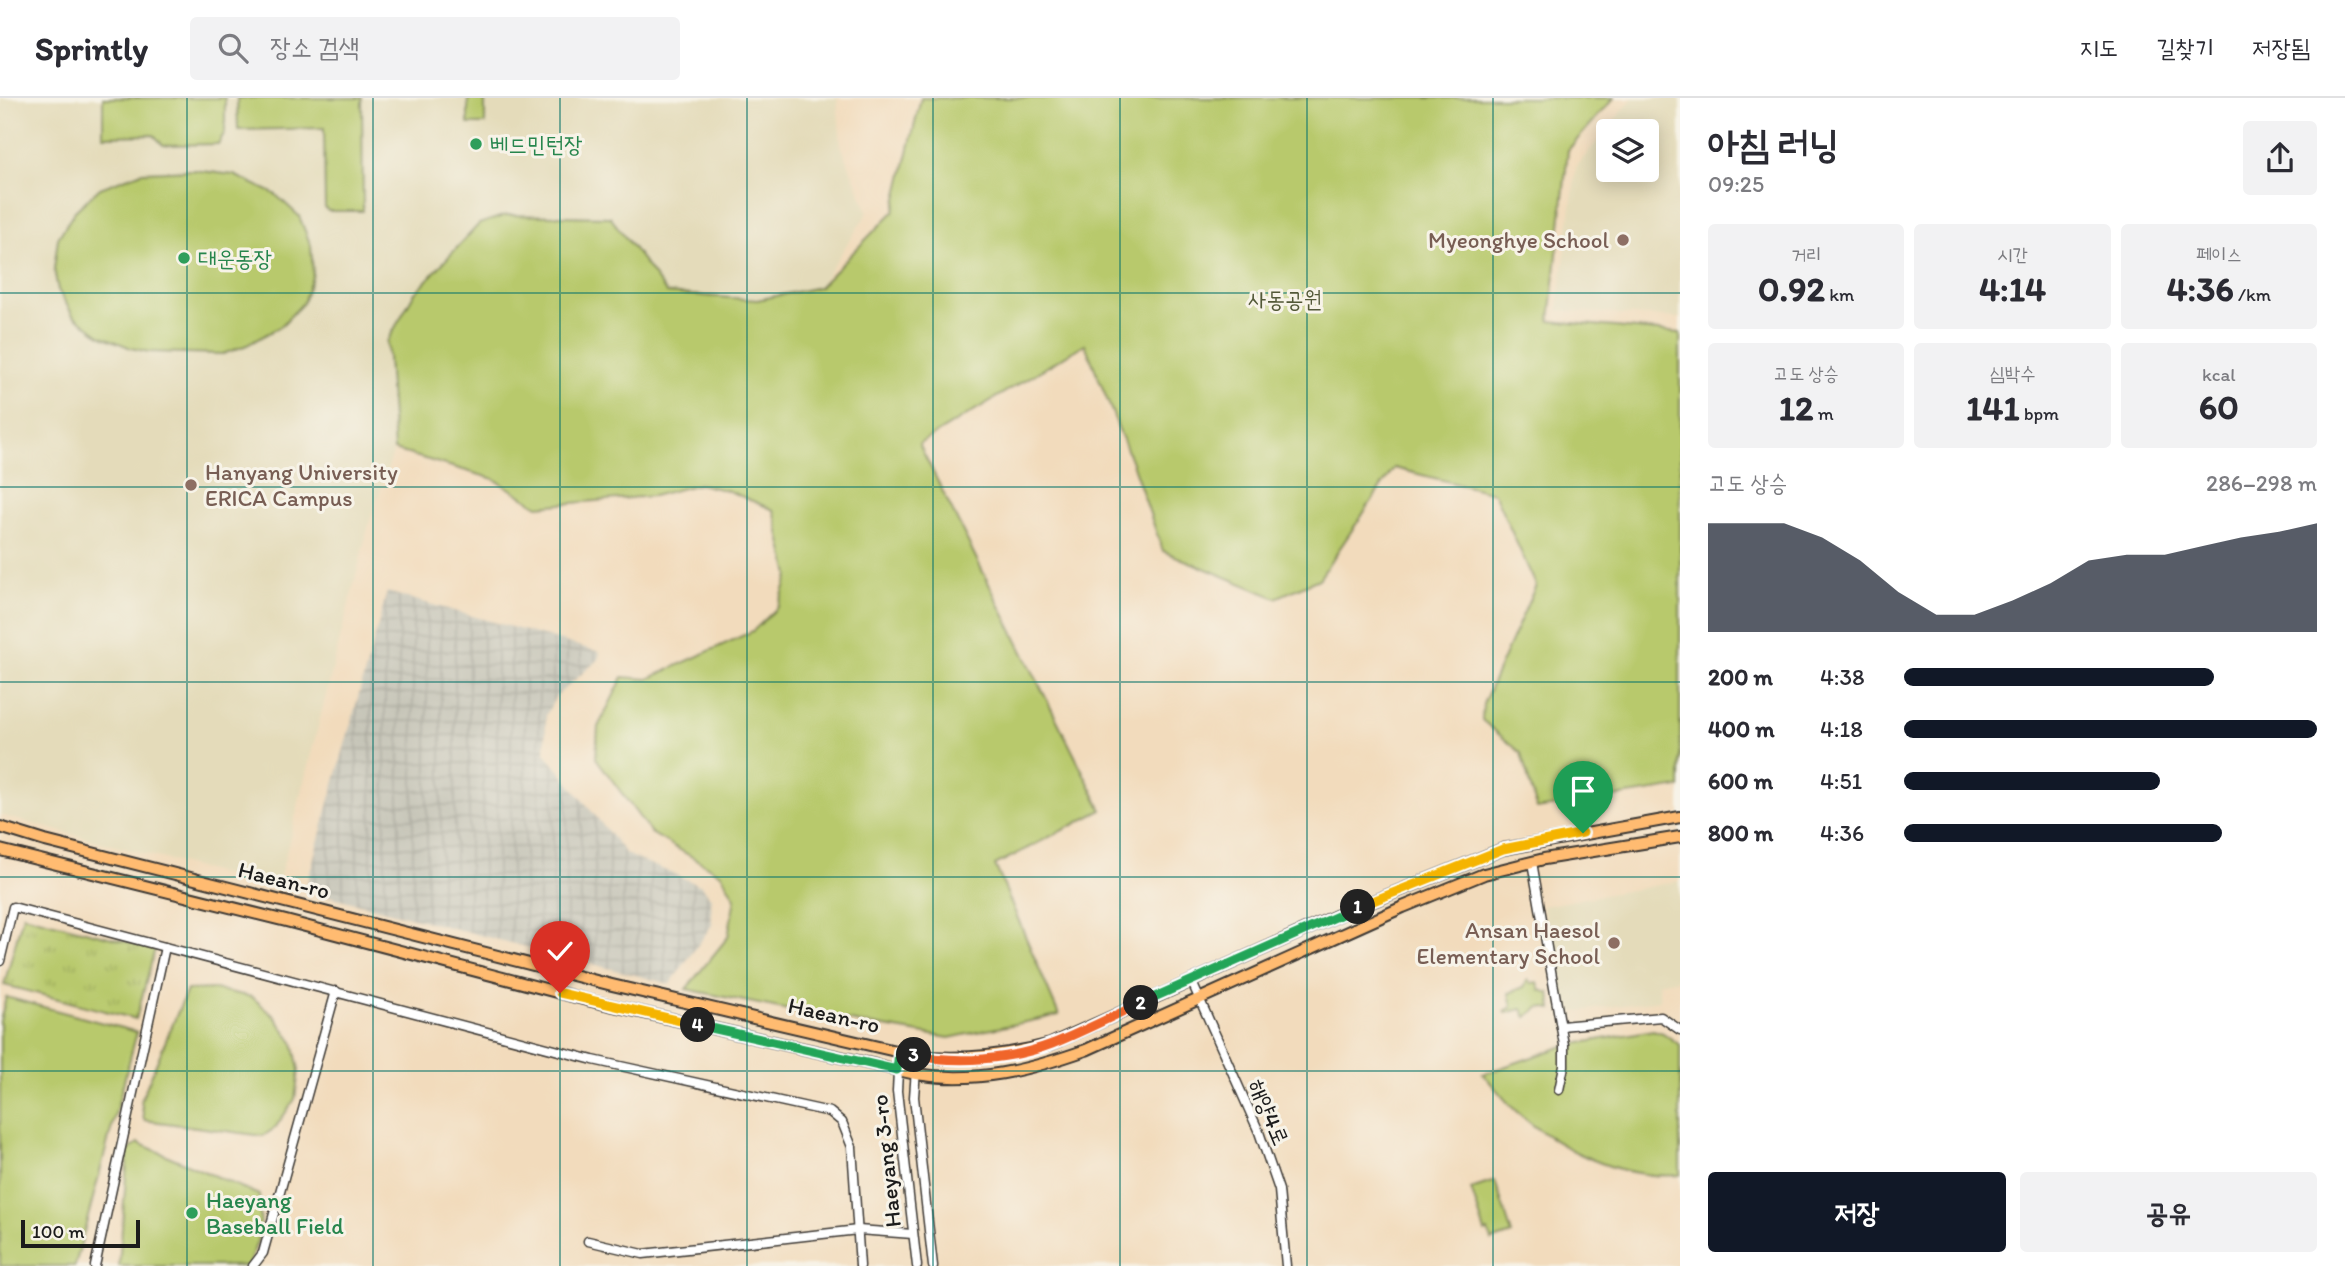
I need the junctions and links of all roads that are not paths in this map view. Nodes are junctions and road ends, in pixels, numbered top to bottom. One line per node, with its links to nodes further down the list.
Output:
1 (1680, 817): 8 (main road, Haean-ro)
2 (3, 829): 13 (main road, Haean-ro)
3 (1680, 837): 5 (main road, Haean-ro)
4 (1, 850): 15 (main road, Haean-ro)
5 (1532, 862): 10 (main road, Haean-ro); 11 (street)
6 (165, 947): 7 (street); 9 (street); 21 (street)
7 (0, 961)
8 (1191, 980): 10 (street, 해양4로); 14 (main road, Haean-ro)
9 (336, 991): 18 (street); 22 (street)
10 (1199, 1000): 16 (main road, Haean-ro); 26 (street, 해양4로)
11 (1561, 1026): 12 (street); 17 (street)
12 (1680, 1030)
13 (899, 1052): 14 (main road, Haean-ro); 15 (street, Haeyang 3-ro)
14 (917, 1056): 16 (street, Haeyang 3-ro)
15 (897, 1070): 16 (main road, Haean-ro); 19 (street, Haeyang 3-ro)
16 (916, 1074): 25 (street, Haeyang 3-ro)
17 (1559, 1090)
18 (858, 1230): 19 (street); 20 (street); 23 (street)
19 (913, 1234): 24 (street, Haeyang 3-ro)
20 (588, 1241)
21 (95, 1266)
22 (253, 1266)
23 (860, 1266)
24 (917, 1266)
25 (933, 1266)
26 (1286, 1266)

